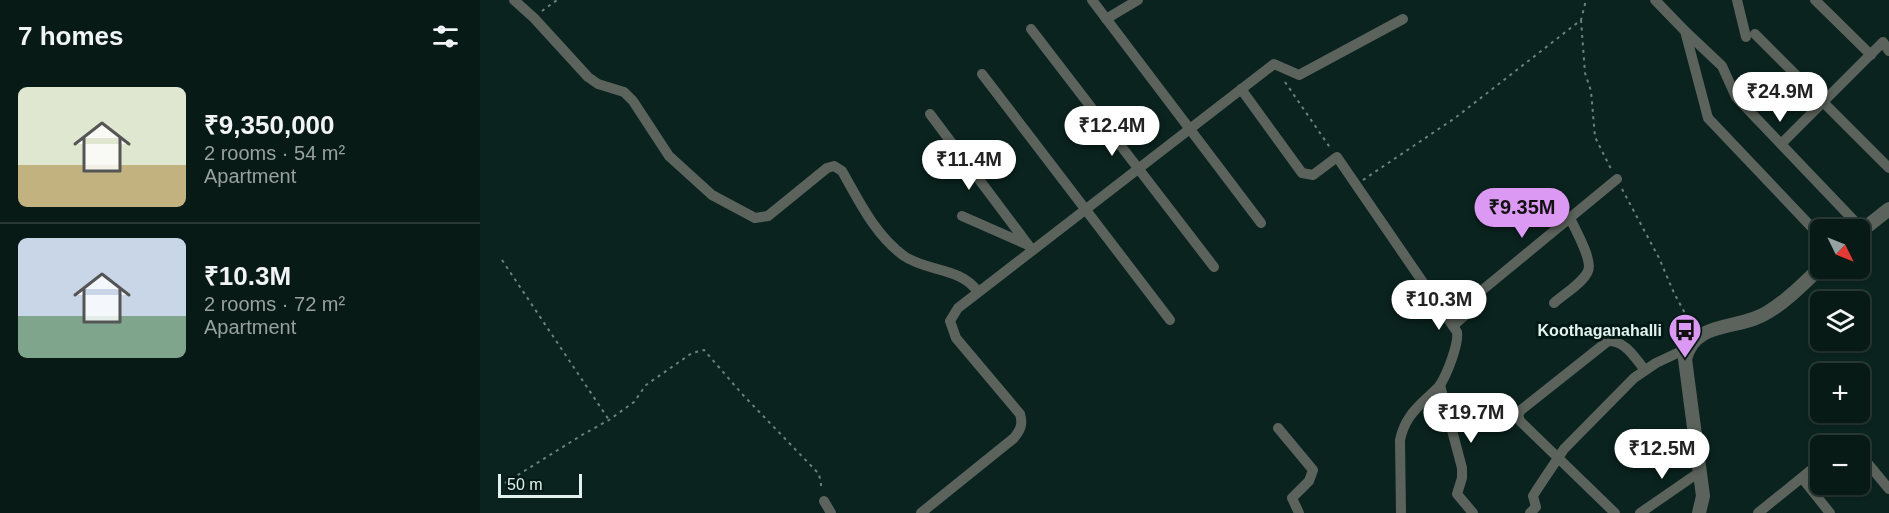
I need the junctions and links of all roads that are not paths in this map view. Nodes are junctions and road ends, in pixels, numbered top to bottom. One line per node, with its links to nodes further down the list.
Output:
1 (514, 0): 33 (street)
2 (1092, 0): 7 (street)
3 (1138, 0): 7 (street)
4 (1655, 0): 10 (street)
5 (1737, 0): 15 (street)
6 (1815, 0): 12 (street)
7 (1106, 19): 17 (street)
8 (1403, 19): 14 (street)
9 (1032, 29): 19 (street)
10 (1685, 31): 18 (street); 29 (street)
11 (1889, 51): 12 (street)
12 (1871, 55): 15 (street)
13 (982, 74): 22 (street)
14 (1241, 90): 17 (street); 36 (street)
15 (1823, 102): 18 (street); 20 (street)
16 (930, 114): 30 (street)
17 (1190, 129): 19 (street); 27 (street)
18 (1782, 144): 26 (street)
19 (1138, 168): 22 (street); 31 (street)
20 (1889, 168)
21 (1617, 179): 25 (street)
22 (1085, 209): 30 (street); 35 (street)
23 (1889, 209): 28 (street)
24 (962, 216): 30 (street)
25 (1570, 218): 34 (street); 36 (street)
26 (1851, 219)
27 (1261, 223)
28 (1870, 224)
29 (1810, 225)
30 (1030, 248): 33 (street)
31 (1214, 267)
32 (1810, 277): 37 (street)
33 (978, 292): 49 (street)
34 (1554, 303)
35 (1170, 320)
36 (1453, 326): 39 (street)
37 (1688, 348): 38 (street); 43 (street)
38 (1645, 370): 41 (street); 41 (street)
39 (1440, 385): 51 (street); 52 (street)
40 (1278, 428): 50 (street)
41 (1559, 458): 53 (street); 54 (street)
42 (1870, 466): 46 (street)
43 (1701, 471): 55 (street); 56 (street)
44 (1810, 471): 45 (street)
45 (1802, 478): 57 (street); 58 (street)
46 (1889, 489)
47 (824, 501): 48 (street)
48 (831, 513)
49 (921, 513)
50 (1299, 513)
51 (1401, 513)
52 (1473, 513)
53 (1530, 513)
54 (1615, 513)
55 (1640, 513)
56 (1699, 513)
57 (1758, 513)
58 (1830, 513)

